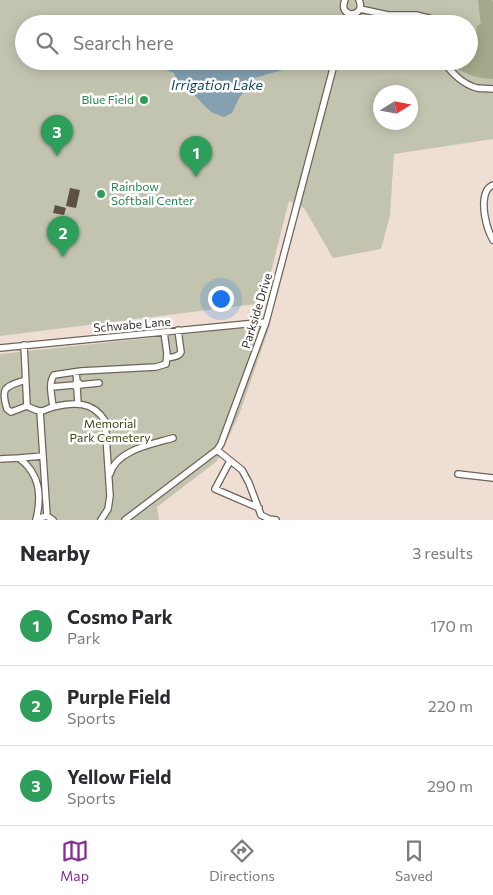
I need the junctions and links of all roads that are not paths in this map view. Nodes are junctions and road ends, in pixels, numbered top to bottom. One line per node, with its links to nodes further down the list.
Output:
1 (345, 0): 4 (street)
2 (359, 0): 3 (street)
3 (360, 9): 4 (street); 6 (street)
4 (350, 14)
5 (388, 15): 7 (street)
6 (388, 15)
7 (416, 15)
8 (333, 70): 13 (street, Parkside Drive)
9 (449, 70): 10 (street)
10 (493, 89)
11 (493, 184): 12 (street)
12 (493, 240)
13 (266, 322): 14 (street, Schwabe Lane); 31 (street, Parkside Drive)
14 (178, 330): 15 (street, Schwabe Lane); 16 (street)
15 (164, 332): 17 (street); 18 (street, Schwabe Lane)
16 (179, 338): 17 (street); 20 (street)
17 (165, 340): 20 (street)
18 (24, 345): 19 (street, Schwabe Lane); 22 (street)
19 (0, 348)
20 (167, 354): 21 (street)
21 (76, 372): 24 (street); 25 (street)
22 (25, 380): 27 (street); 27 (street)
23 (99, 383): 24 (street)
24 (77, 385): 25 (street); 26 (street)
25 (51, 387): 28 (street)
26 (78, 404): 28 (street); 37 (street)
27 (26, 406): 29 (street)
28 (53, 407): 29 (street)
29 (40, 410): 32 (street)
30 (173, 438): 37 (street)
31 (217, 450): 35 (street); 44 (street, Parkside Drive)
32 (43, 456): 33 (street); 40 (street)
33 (19, 458): 34 (street); 41 (street)
34 (0, 459)
35 (230, 461): 39 (street); 39 (street)
36 (458, 474): 38 (street)
37 (109, 478): 43 (street)
38 (493, 478)
39 (258, 508): 45 (street)
40 (47, 516): 41 (street); 42 (street)
41 (36, 520)
42 (53, 520)
43 (101, 520)
44 (125, 520)
45 (276, 520)

